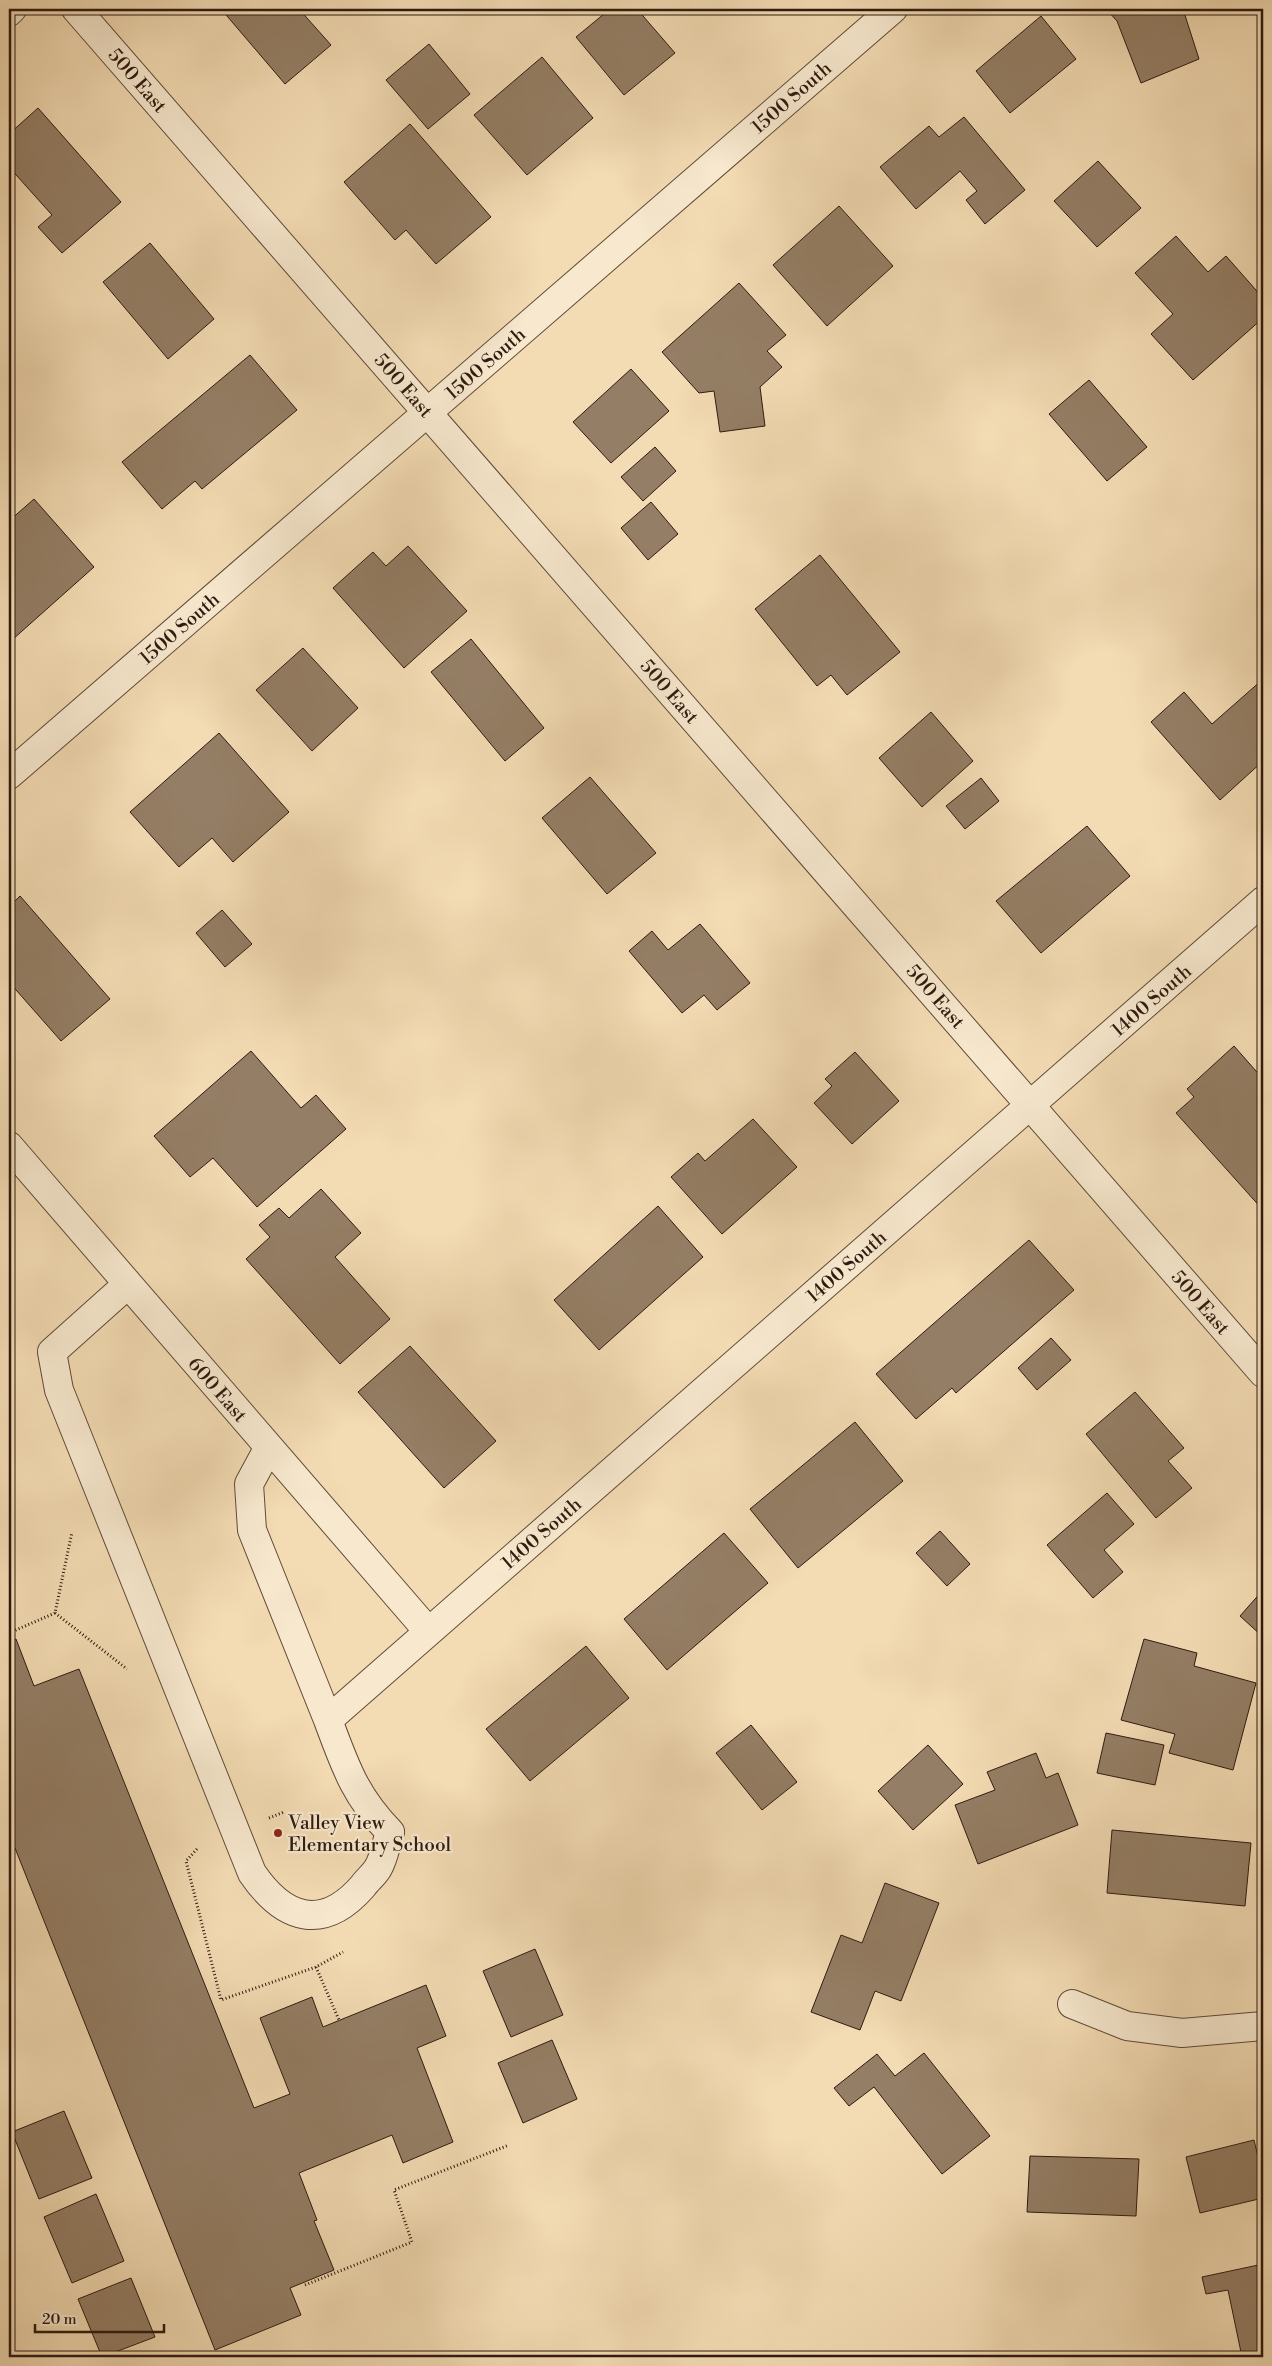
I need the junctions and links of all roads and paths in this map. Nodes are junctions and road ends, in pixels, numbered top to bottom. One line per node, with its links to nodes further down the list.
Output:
1 (12, 9): 4 (street)
2 (76, 9): 5 (street, 500 East)
3 (893, 9): 5 (street, 1500 South)
4 (9, 12)
5 (427, 412): 6 (street, 1500 South); 8 (street, 500 East)
6 (9, 775)
7 (1263, 901): 8 (street, 1400 South)
8 (1030, 1105): 11 (street, 500 East); 15 (street, 1400 South)
9 (9, 1146): 10 (street, 600 East)
10 (128, 1284): 12 (street, 600 East); 18 (street)
11 (1263, 1373)
12 (269, 1447): 15 (street, 600 East); 18 (street)
13 (72, 1532): 14 (path)
14 (55, 1613): 16 (path); 17 (path)
15 (428, 1631): 18 (street, 1400 South)
16 (9, 1633)
17 (126, 1669)
18 (328, 1720)
19 (197, 1849): 21 (path)
20 (343, 1952): 21 (path)
21 (316, 1966): 23 (path)
22 (1072, 2004): 24 (street)
23 (339, 2020)
24 (1263, 2026)
25 (509, 2145): 26 (path)
26 (305, 2285)

